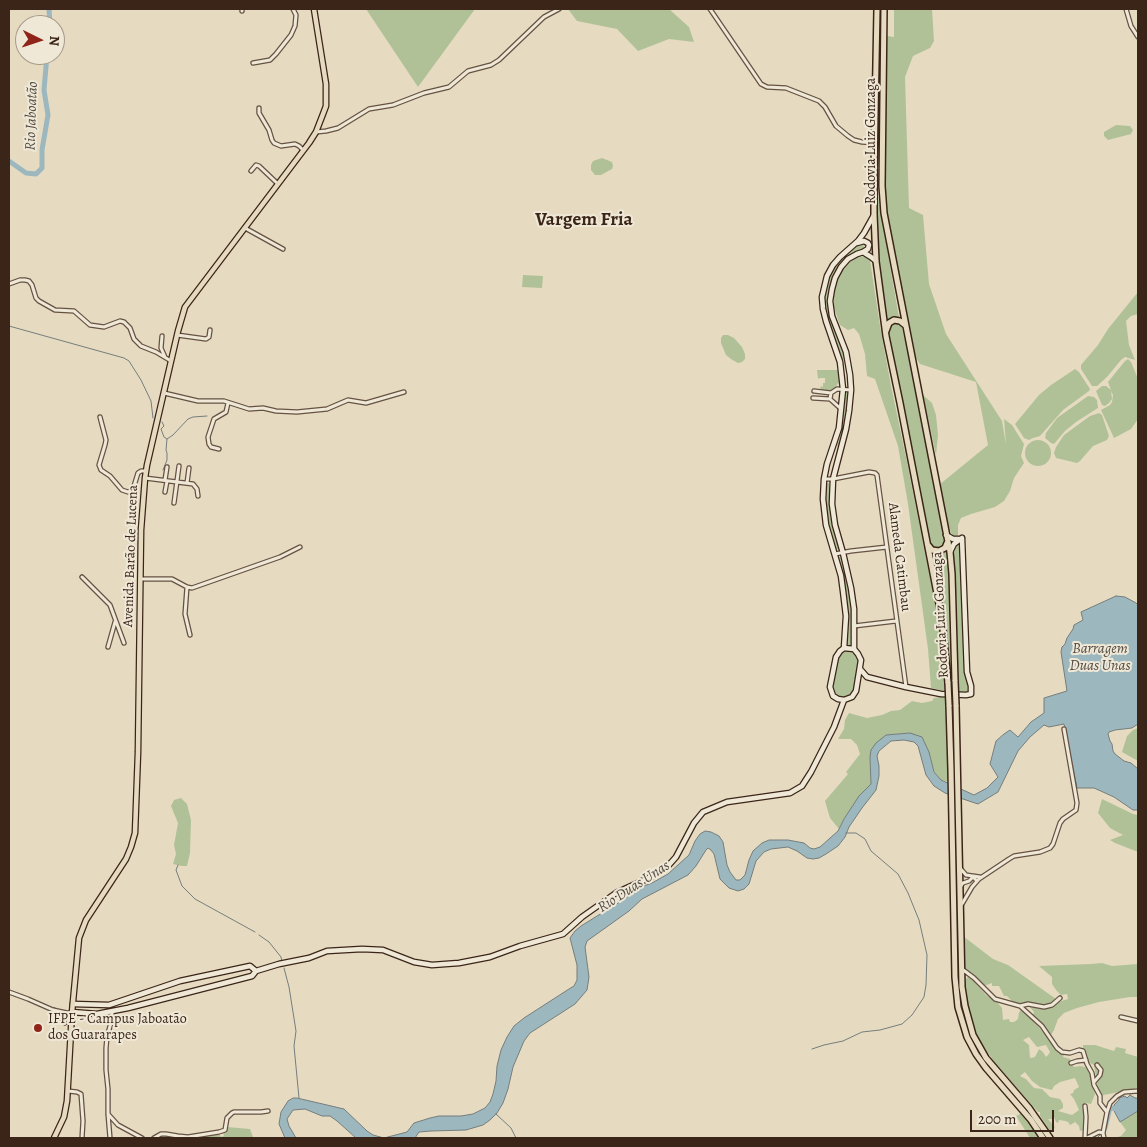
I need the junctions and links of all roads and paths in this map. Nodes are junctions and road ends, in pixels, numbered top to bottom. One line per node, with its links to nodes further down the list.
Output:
1 (293, 9): 9 (street)
2 (314, 9): 11 (main road, Avenida Barão de Lucena)
3 (559, 9): 11 (street)
4 (710, 9): 12 (street)
5 (877, 9): 12 (highway, Rodovia Luiz Gonzaga)
6 (884, 9): 24 (highway, Rodovia Luiz Gonzaga)
7 (1126, 9): 8 (street)
8 (1138, 38)
9 (253, 62)
10 (259, 108): 13 (street)
11 (316, 132): 13 (main road, Avenida Barão de Lucena)
12 (875, 143): 16 (highway, Rodovia Luiz Gonzaga)
13 (303, 150): 15 (main road, Avenida Barão de Lucena)
14 (252, 170): 15 (street)
15 (278, 184): 17 (main road, Avenida Barão de Lucena)
16 (874, 214): 18 (main road); 21 (highway, Rodovia Luiz Gonzaga)
17 (245, 228): 19 (street); 25 (main road, Avenida Barão de Lucena)
18 (856, 244): 20 (main road); 31 (main road)
19 (283, 249)
20 (864, 252): 21 (main road); 30 (main road)
21 (876, 261): 27 (highway, Rodovia Luiz Gonzaga)
22 (9, 284): 28 (street)
23 (210, 330): 25 (street)
24 (907, 332): 27 (highway); 59 (highway, Rodovia Luiz Gonzaga)
25 (177, 335): 29 (main road, Avenida Barão de Lucena)
26 (162, 336): 28 (street)
27 (886, 336): 61 (highway, Rodovia Luiz Gonzaga)
28 (165, 358): 29 (street)
29 (171, 361): 37 (main road, Avenida Barão de Lucena)
30 (848, 361): 31 (street); 35 (main road)
31 (840, 362): 32 (main road)
32 (842, 376): 33 (street); 34 (main road)
33 (836, 389): 34 (street); 38 (street)
34 (843, 389): 35 (street); 41 (main road)
35 (851, 390): 45 (main road)
36 (404, 392): 40 (street)
37 (164, 393): 40 (street); 49 (main road, Avenida Barão de Lucena)
38 (830, 393): 39 (street); 39 (street)
39 (830, 399): 41 (street)
40 (228, 402): 44 (street)
41 (842, 410): 43 (main road)
42 (100, 417): 49 (street)
43 (834, 446): 45 (street); 51 (main road)
44 (220, 449)
45 (841, 449): 52 (main road)
46 (178, 466): 54 (street)
47 (167, 467): 53 (street)
48 (189, 468): 55 (street)
49 (146, 471): 50 (main road, Avenida Barão de Lucena)
50 (145, 478): 53 (street); 68 (main road, Avenida Barão de Lucena)
51 (824, 479): 52 (street); 66 (main road)
52 (833, 479): 62 (street, Alameda Catimbau); 64 (main road)
53 (166, 480): 54 (street); 56 (street)
54 (177, 482): 55 (street); 58 (street)
55 (187, 483): 57 (street)
56 (165, 492)
57 (198, 496)
58 (174, 503)
59 (947, 537): 60 (main road); 61 (highway); 65 (highway, Rodovia Luiz Gonzaga)
60 (962, 538): 65 (main road); 81 (main road)
61 (927, 542): 84 (highway, Rodovia Luiz Gonzaga, bridge)
62 (887, 547): 64 (street); 71 (street, Alameda Catimbau)
63 (300, 548): 69 (street)
64 (843, 552): 66 (street); 72 (main road)
65 (950, 552): 84 (highway, Rodovia Luiz Gonzaga, bridge)
66 (835, 554): 76 (main road)
67 (82, 577): 70 (street)
68 (141, 579): 69 (street); 95 (main road, Avenida Barão de Lucena)
69 (187, 587): 73 (street)
70 (115, 621): 74 (street); 75 (street)
71 (896, 621): 72 (street); 81 (street, Alameda Catimbau)
72 (854, 626): 77 (main road)
73 (190, 635)
74 (124, 643)
75 (108, 647)
76 (844, 648): 77 (main road); 82 (main road)
77 (854, 649): 78 (main road)
78 (860, 669): 79 (main road); 80 (main road)
79 (867, 677): 80 (main road); 81 (main road)
80 (858, 682): 82 (main road)
81 (906, 687)
82 (844, 700): 92 (main road)
83 (1064, 729): 87 (street)
84 (954, 771): 85 (highway, Rodovia Luiz Gonzaga); 119 (highway, Rodovia Luiz Gonzaga)
85 (959, 866): 86 (street); 89 (highway, Rodovia Luiz Gonzaga)
86 (973, 877): 87 (street); 88 (street); 89 (street)
87 (981, 878): 88 (street)
88 (978, 881): 90 (street)
89 (960, 886): 90 (highway, Rodovia Luiz Gonzaga)
90 (961, 907): 91 (highway, Rodovia Luiz Gonzaga)
91 (962, 969): 96 (street); 120 (highway, Rodovia Luiz Gonzaga)
92 (256, 971): 95 (main road); 98 (main road)
93 (9, 992): 97 (street)
94 (1060, 998): 96 (street)
95 (73, 1004): 99 (main road, Avenida Barão de Lucena)
96 (1020, 1006): 103 (street)
97 (53, 1010): 99 (street); 102 (street)
98 (112, 1012): 99 (main road); 112 (street)
99 (72, 1013): 107 (main road, Avenida Barão de Lucena)
100 (1121, 1017): 101 (street)
101 (1138, 1021)
102 (65, 1023)
103 (1086, 1060): 104 (street); 106 (street)
104 (1071, 1063)
105 (1097, 1065): 106 (street)
106 (1094, 1082): 111 (street)
107 (68, 1091): 114 (main road, Avenida Barão de Lucena); 115 (street)
108 (1138, 1091): 111 (street)
109 (1085, 1106): 121 (street)
110 (268, 1110): 118 (street)
111 (1107, 1112): 113 (street)
112 (108, 1114): 116 (street); 117 (street)
113 (1103, 1133): 121 (street); 122 (street)
114 (54, 1138)
115 (82, 1138)
116 (110, 1138)
117 (142, 1138)
118 (154, 1138)
119 (1043, 1138)
120 (1050, 1138)
121 (1086, 1138)
122 (1104, 1138)

